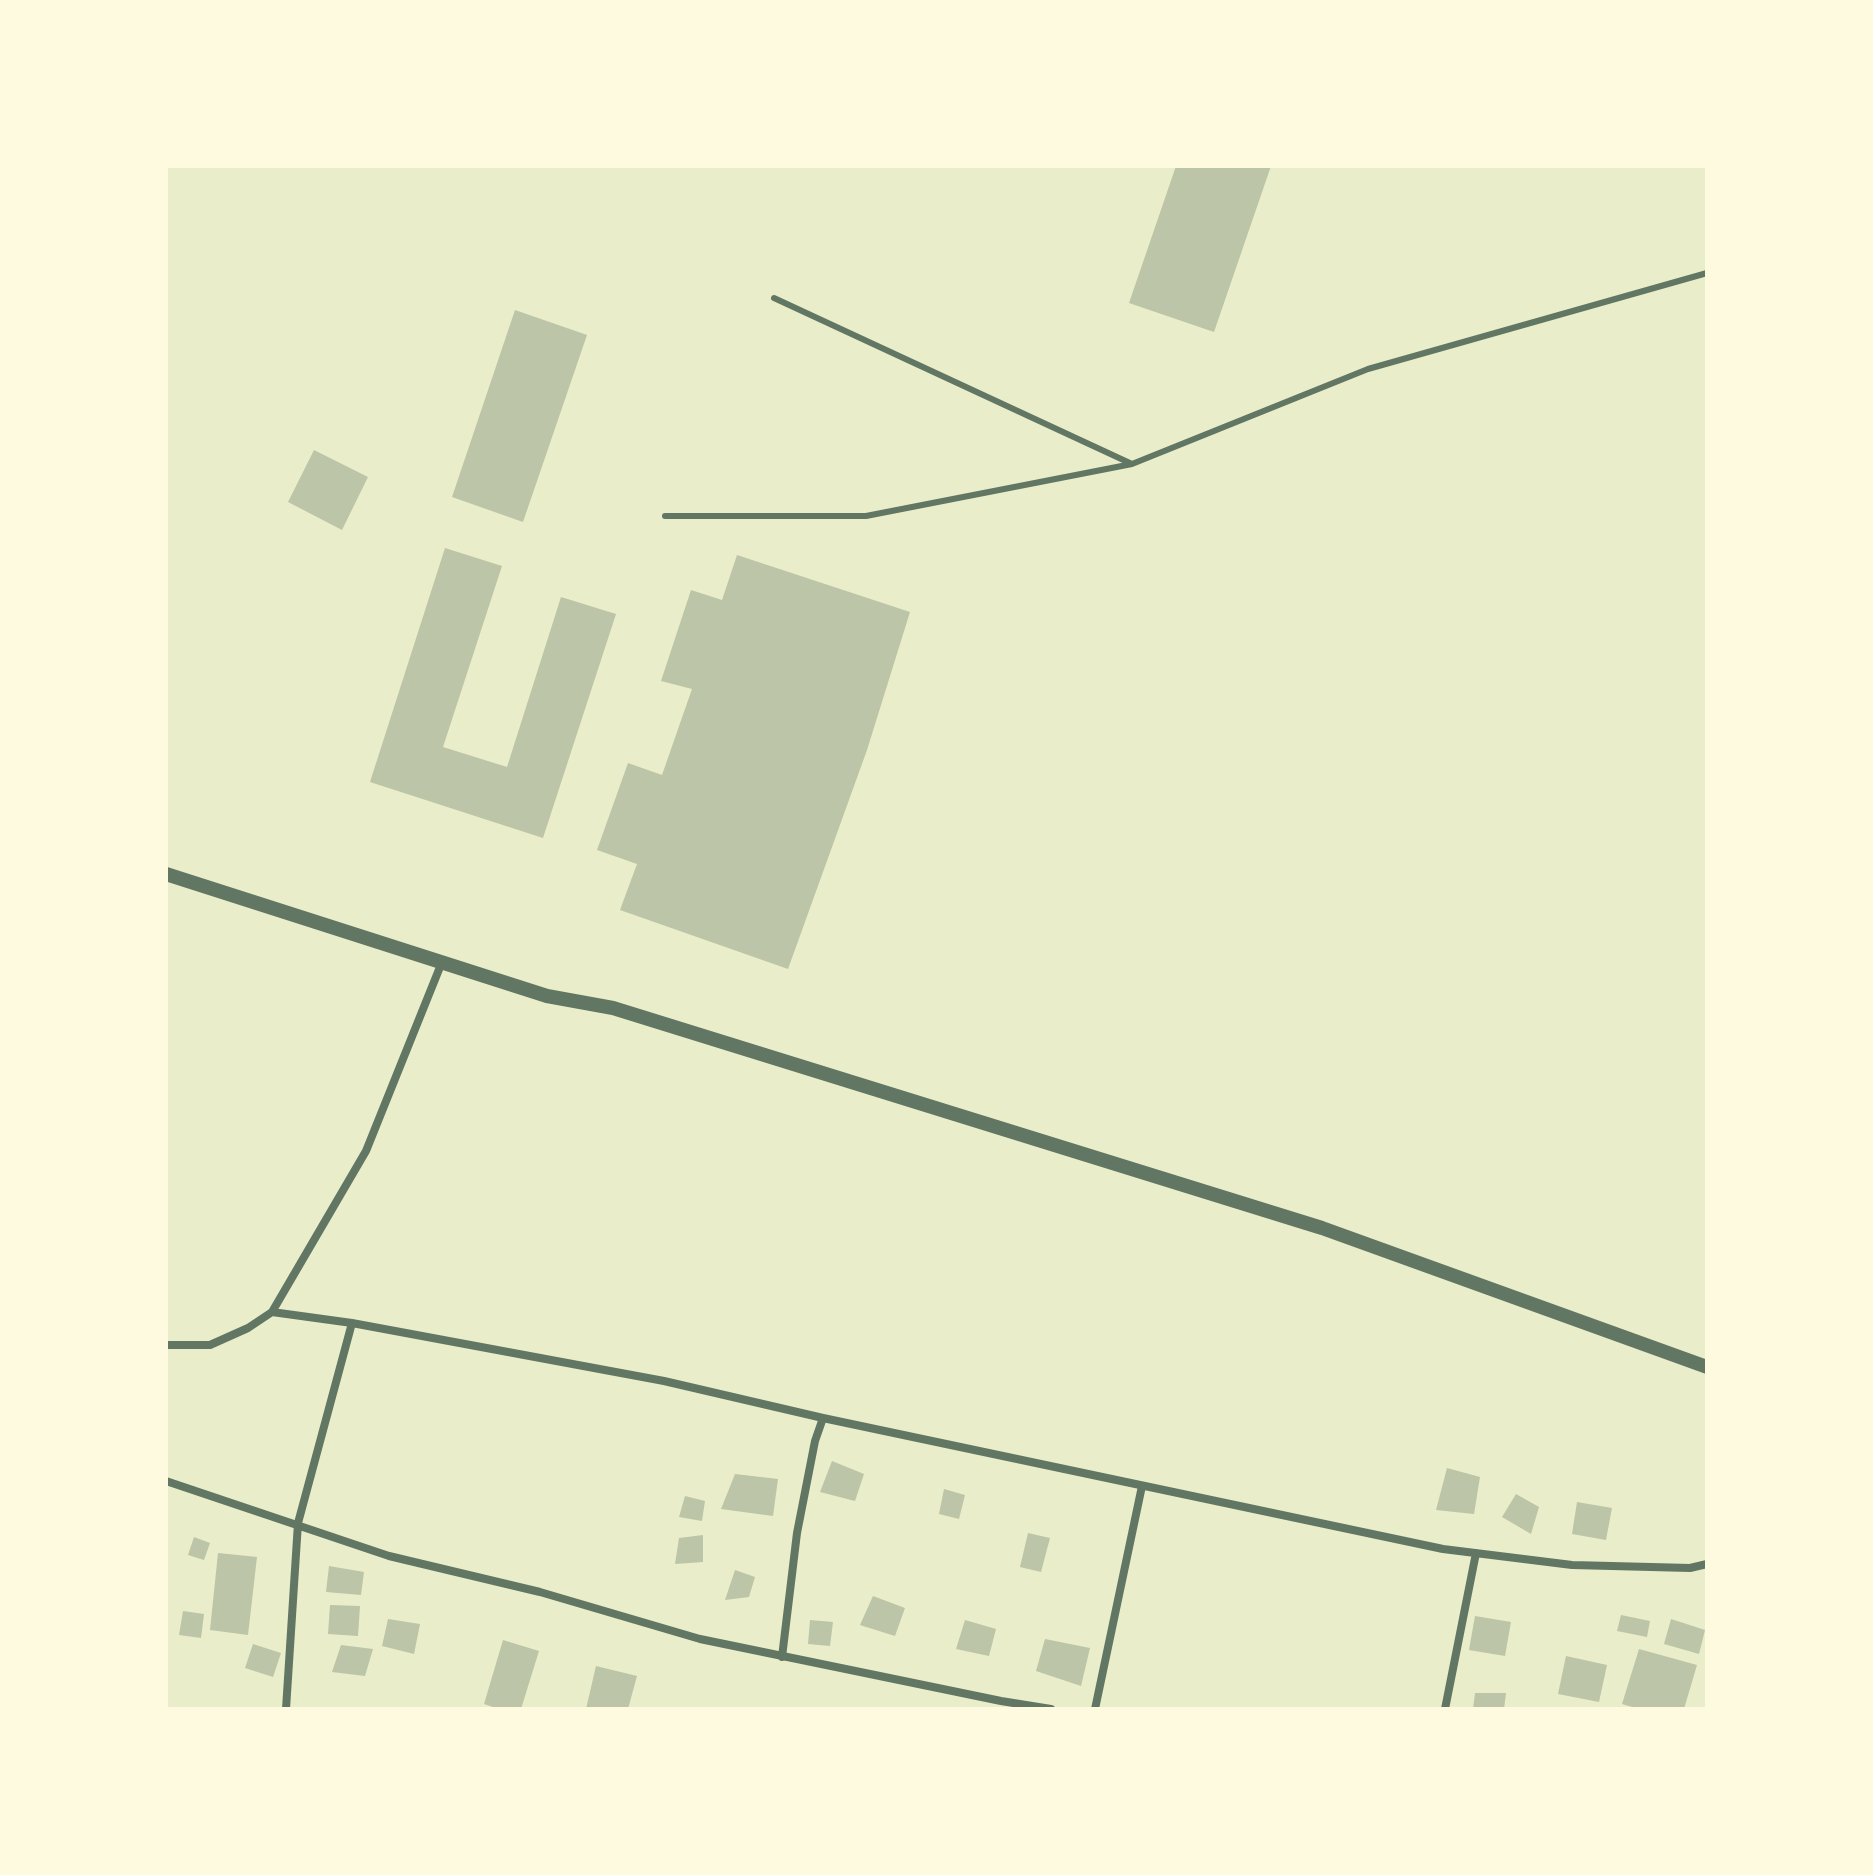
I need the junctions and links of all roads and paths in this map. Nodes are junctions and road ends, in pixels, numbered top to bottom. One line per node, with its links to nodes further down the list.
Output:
1 (1707, 273): 3 (lane)
2 (774, 298): 3 (lane)
3 (1132, 464): 4 (lane)
4 (665, 516)
5 (166, 874): 6 (street)
6 (443, 961): 7 (street); 10 (street)
7 (272, 1312): 8 (street); 9 (street)
8 (352, 1323): 11 (street); 14 (street)
9 (166, 1345)
10 (1707, 1367)
11 (823, 1418): 13 (street); 17 (street)
12 (166, 1481): 14 (street)
13 (1142, 1486): 15 (street); 20 (street)
14 (298, 1523): 17 (street); 18 (street)
15 (1476, 1553): 16 (street); 21 (street)
16 (1707, 1564)
17 (782, 1657): 19 (street)
18 (286, 1709)
19 (1051, 1709)
20 (1095, 1709)
21 (1445, 1709)

